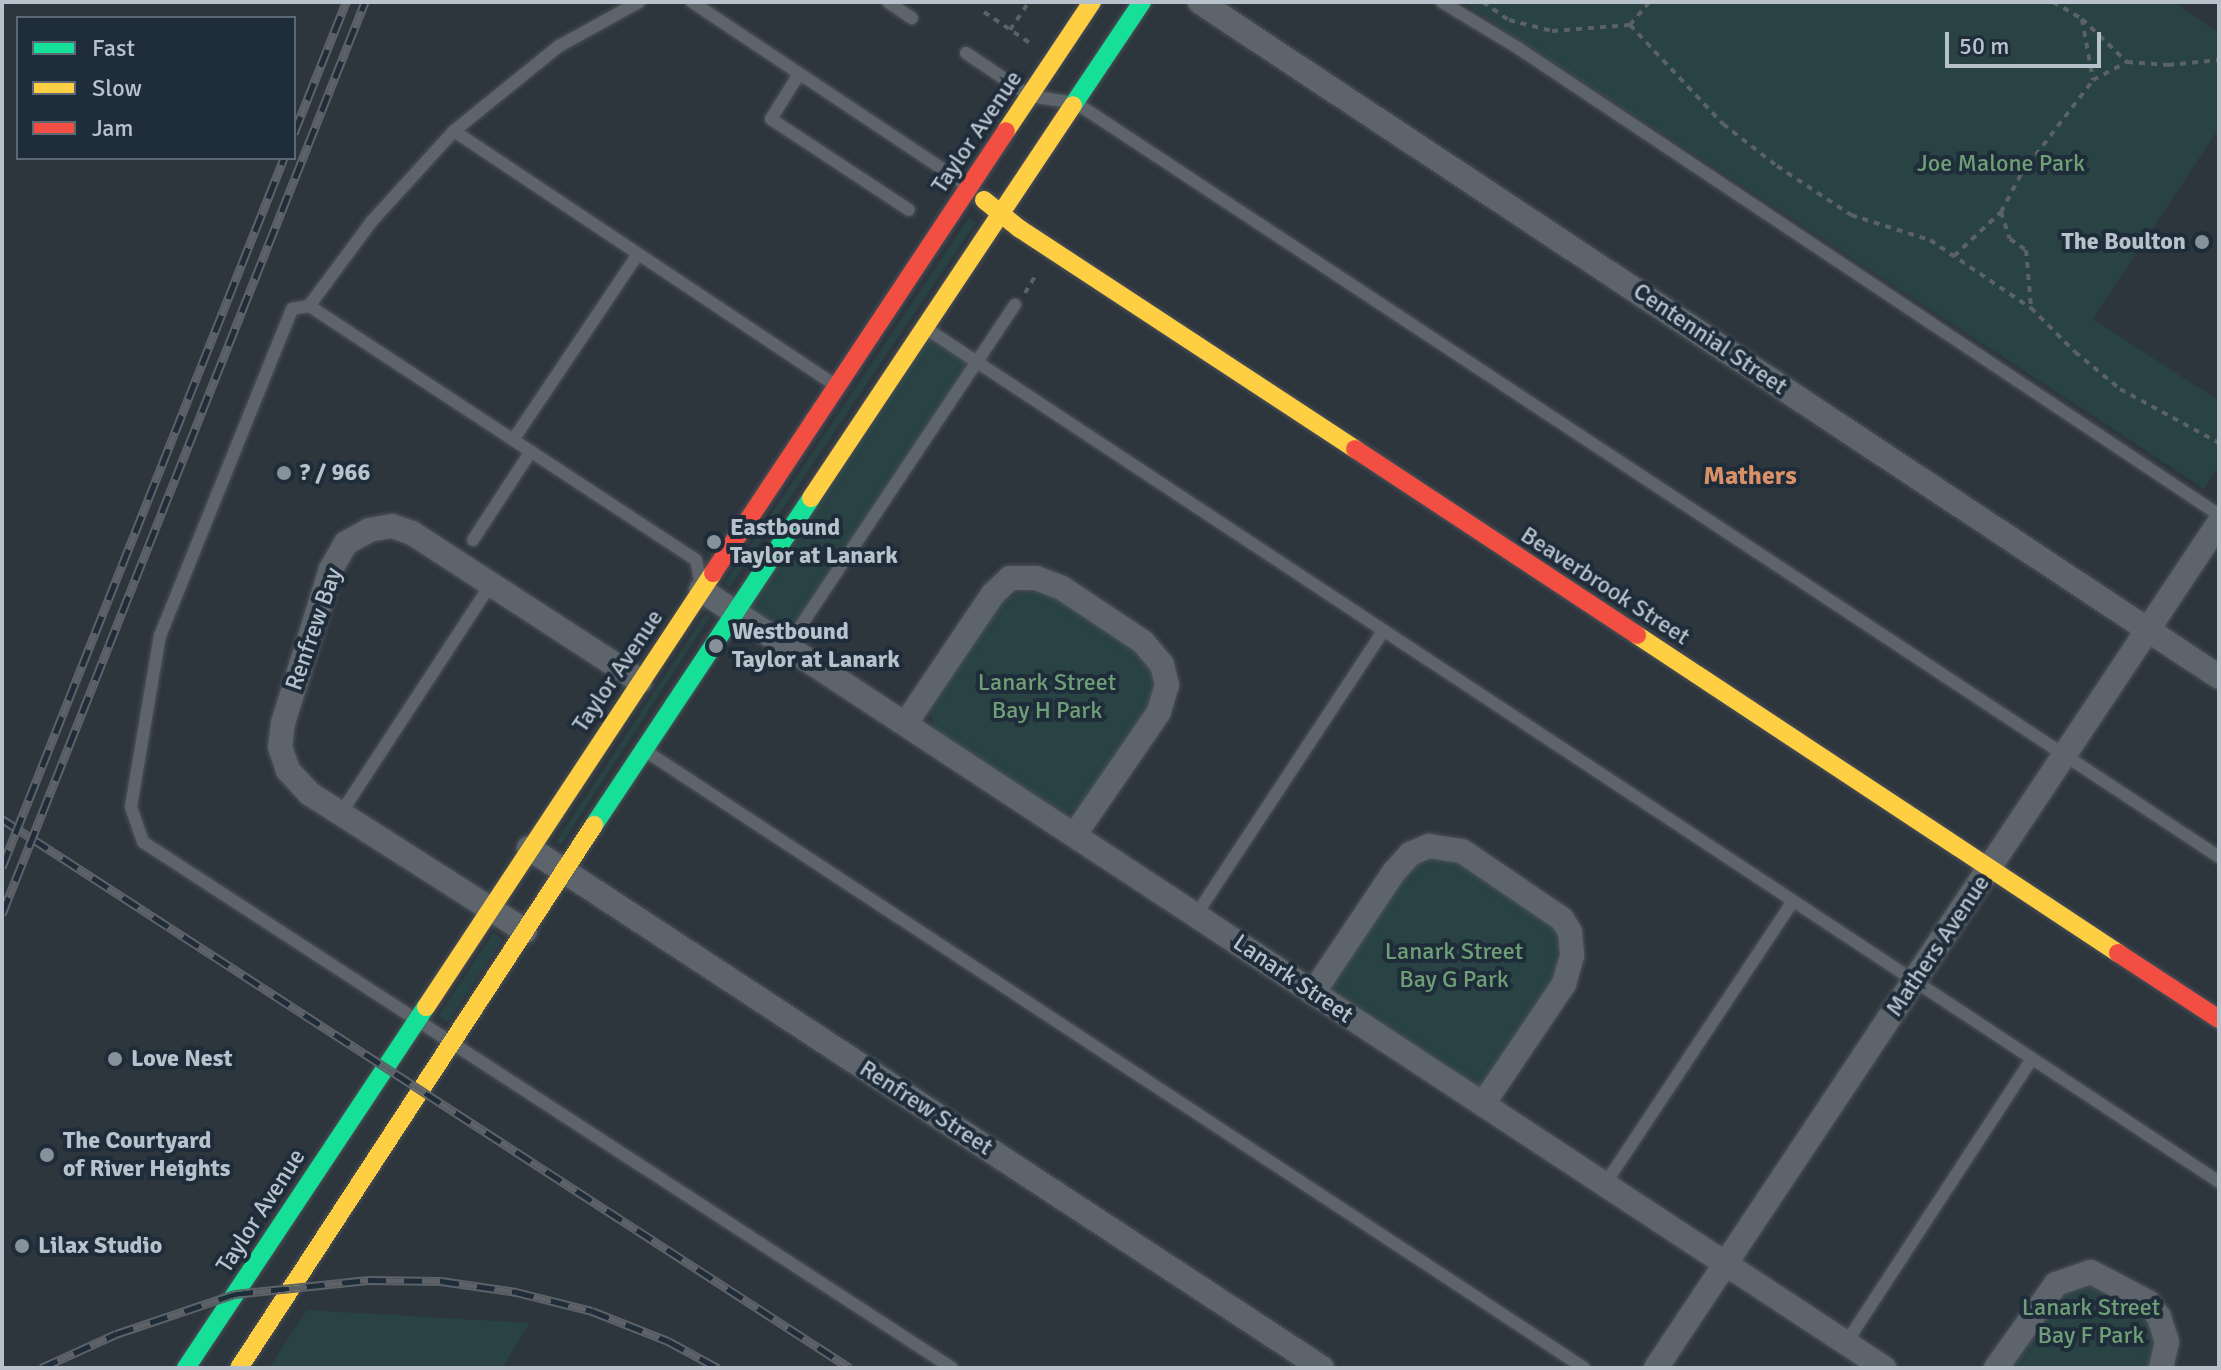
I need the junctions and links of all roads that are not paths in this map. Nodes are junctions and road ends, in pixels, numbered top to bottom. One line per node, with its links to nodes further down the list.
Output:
1 (639, 2): 13 (lane)
2 (692, 2): 10 (lane)
3 (888, 2): 8 (lane)
4 (1142, 2): 12 (main road)
5 (1200, 2): 31 (street, Centennial Street)
6 (1442, 2): 25 (lane)
7 (1098, 6): 11 (main road, Taylor Avenue)
8 (912, 18)
9 (966, 53): 11 (lane)
10 (799, 74): 14 (lane); 15 (lane)
11 (1030, 96): 12 (lane); 14 (main road, Taylor Avenue)
12 (1076, 103): 16 (main road); 38 (lane)
13 (454, 131): 17 (lane); 19 (lane)
14 (969, 187): 16 (main road, Beaverbrook Street); 22 (main road, Taylor Avenue)
15 (909, 210)
16 (1000, 214): 20 (main road); 43 (main road, Beaverbrook Street)
17 (638, 254): 22 (lane); 23 (lane)
18 (1018, 302): 21 (lane)
19 (309, 306): 23 (lane); 52 (lane)
20 (925, 328): 21 (lane); 30 (main road)
21 (977, 362): 32 (lane); 33 (lane)
22 (837, 386): 29 (main road, Taylor Avenue)
23 (513, 440): 24 (lane)
24 (531, 451): 27 (lane); 29 (lane)
25 (2219, 515)
26 (2219, 523): 31 (street, Mathers Avenue)
27 (473, 540)
28 (491, 584): 35 (street, Renfrew Bay); 39 (lane); 39 (street, Renfrew Bay)
29 (701, 590): 30 (street, Lanark Street); 35 (main road, Taylor Avenue)
30 (736, 611): 33 (street, Lanark Street); 37 (main road)
31 (2148, 630): 34 (street, Centennial Street); 38 (street, Mathers Avenue)
32 (1383, 631): 45 (lane); 47 (lane)
33 (788, 645): 36 (street, Lanark Street)
34 (2219, 677)
35 (640, 681): 41 (main road, Taylor Avenue)
36 (906, 723): 40 (street, Lanark Street); 40 (street)
37 (644, 750): 44 (main road); 65 (lane)
38 (2065, 756): 42 (lane); 43 (street, Mathers Avenue)
39 (341, 813): 46 (street, Renfrew Bay)
40 (1075, 834): 47 (street, Lanark Street)
41 (529, 848): 44 (street, Renfrew Street); 46 (main road, Taylor Avenue)
42 (2219, 857)
43 (1990, 867): 49 (street, Mathers Avenue); 51 (main road, Beaverbrook Street)
44 (565, 871): 48 (main road); 64 (street, Renfrew Street)
45 (1793, 901): 49 (lane); 57 (lane)
46 (490, 907): 48 (street, Renfrew Bay); 52 (main road, Taylor Avenue)
47 (1196, 915): 50 (street, Lanark Street)
48 (525, 931): 53 (main road)
49 (1914, 981): 54 (lane); 58 (street, Mathers Avenue)
50 (1313, 993): 55 (street, Lanark Street); 55 (street)
51 (2219, 1019)
52 (416, 1020): 53 (lane); 60 (main road, Taylor Avenue)
53 (451, 1044): 62 (main road); 63 (lane)
54 (2032, 1059): 56 (lane); 59 (lane)
55 (1483, 1104): 57 (street, Lanark Street)
56 (2219, 1182)
57 (1605, 1184): 58 (street, Lanark Street)
58 (1725, 1262): 59 (street, Lanark Street); 66 (street, Mathers Avenue)
59 (1846, 1343): 67 (street, Lanark Street)
60 (201, 1345): 61 (main road, Taylor Avenue); 62 (street)
61 (186, 1368)
62 (237, 1368)
63 (952, 1368)
64 (1322, 1368)
65 (1584, 1368)
66 (1656, 1368)
67 (1884, 1368)
68 (1996, 1368): 69 (street)
69 (2161, 1368)

